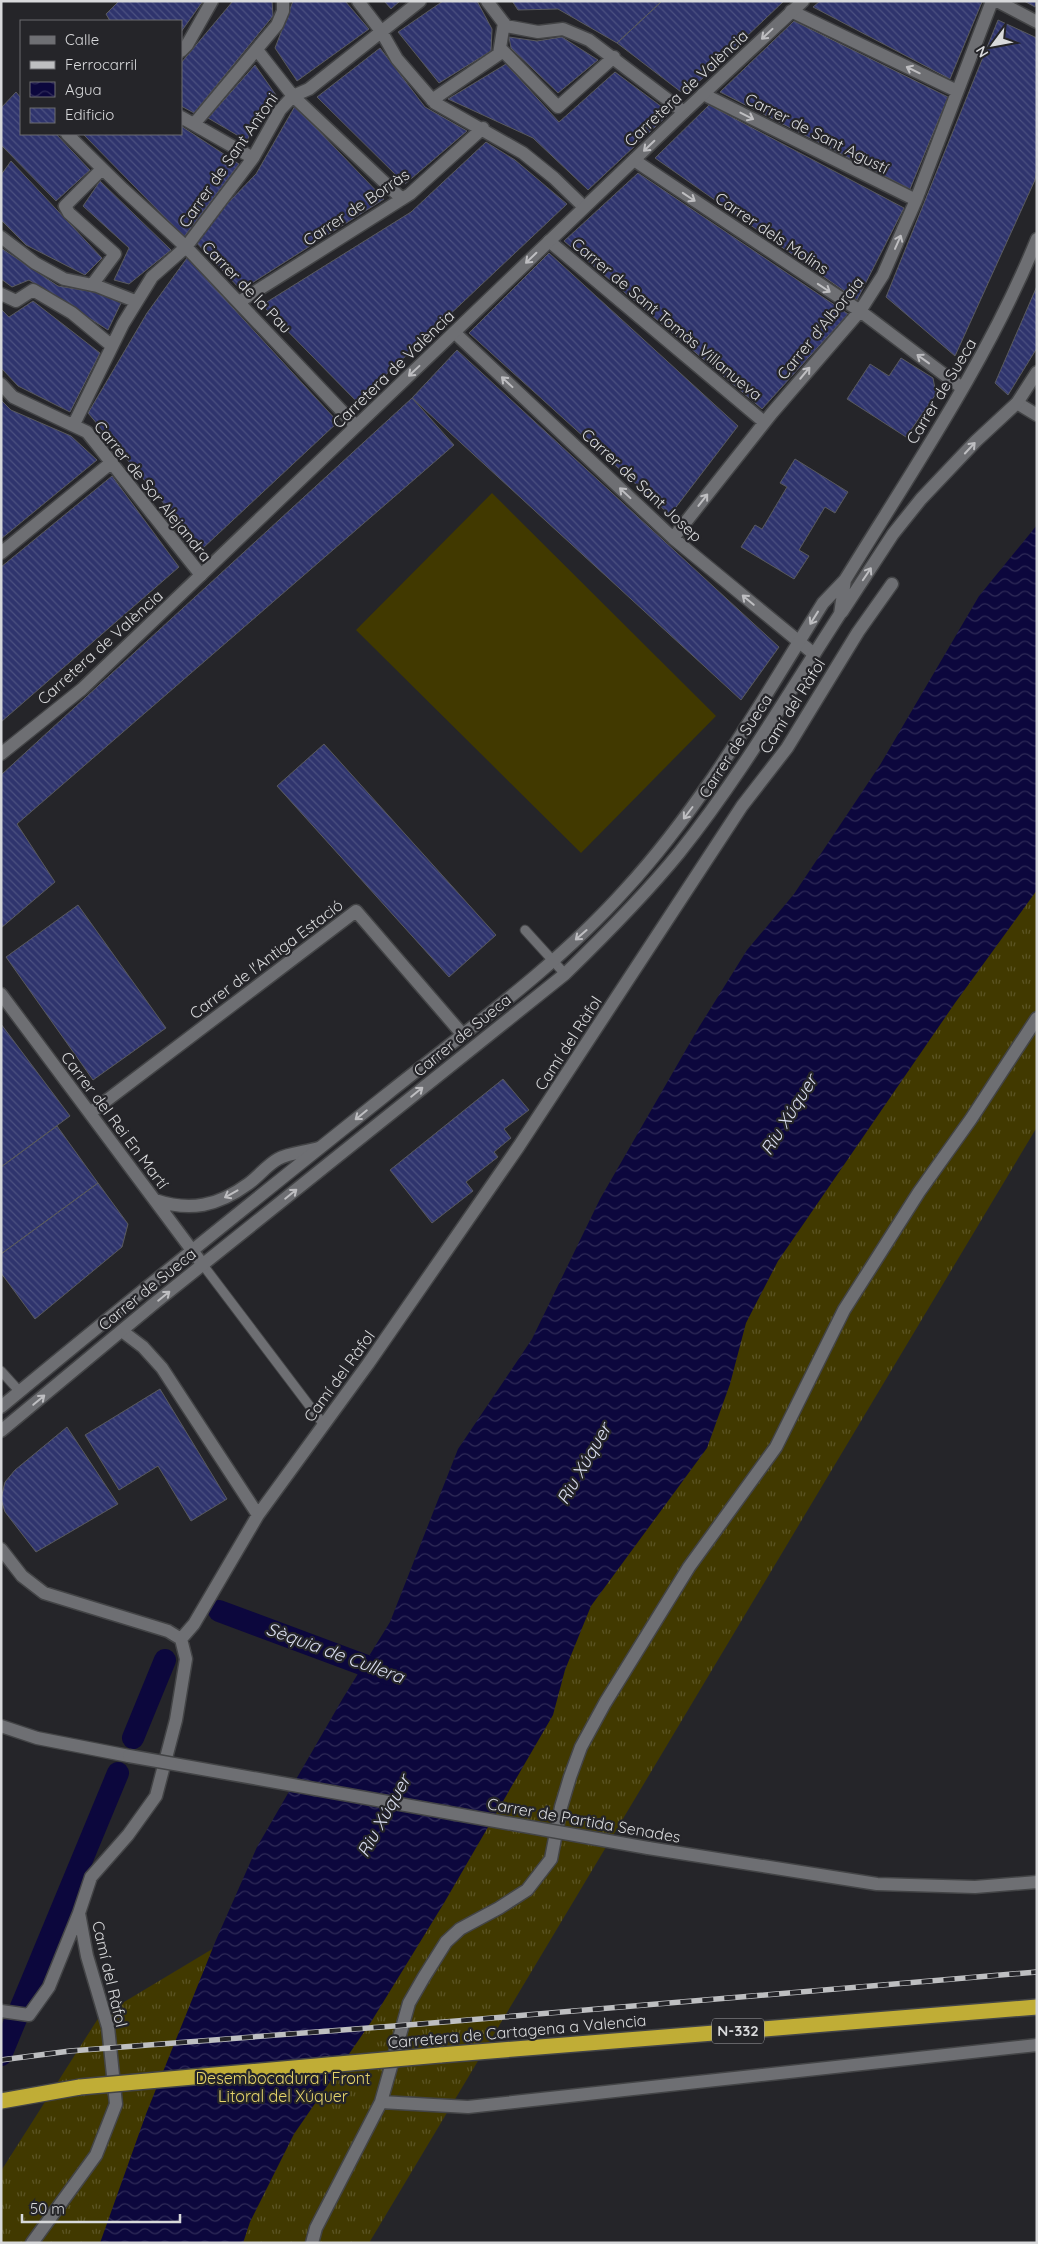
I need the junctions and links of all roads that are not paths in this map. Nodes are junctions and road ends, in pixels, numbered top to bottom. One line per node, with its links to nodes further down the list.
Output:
1 (212, 1): 14 (street)
2 (283, 1): 15 (street)
3 (358, 1): 12 (street)
4 (420, 1): 12 (street, Carrer de Sant Antoni)
5 (487, 1): 11 (street)
6 (803, 1): 9 (street, Carretera de València)
7 (992, 1): 17 (street, Carrer d'Alboraia)
8 (998, 1): 10 (street)
9 (791, 11): 17 (street, one-way to 9); 18 (street, Carretera de València, one-way to 18)
10 (1037, 22)
11 (504, 23): 13 (street); 16 (street)
12 (381, 31): 19 (street, Carrer de Sant Antoni); 20 (street)
13 (501, 49): 16 (street); 20 (street)
14 (182, 50)
15 (257, 50): 19 (street); 23 (street)
16 (614, 57): 21 (street)
17 (957, 92): 30 (street, Carrer d'Alboraia)
18 (703, 94): 21 (street, Carretera de València); 30 (street, Carrer de Sant Agustí, one-way to 30)
19 (293, 96): 26 (street, Carrer de Sant Antoni); 29 (street)
20 (432, 100): 24 (street)
21 (684, 112): 27 (street, Carretera de València, one-way to 27)
22 (182, 118): 23 (street)
23 (194, 124): 26 (street)
24 (482, 128): 29 (street, Carrer de Borràs); 31 (street)
25 (68, 135): 28 (street, Carrer de la Pau)
26 (253, 158): 35 (street, Carrer de Sant Antoni)
27 (634, 160): 31 (street, Carretera de València); 40 (street, Carrer dels Molins, one-way to 40)
28 (102, 169): 35 (street, Carrer de la Pau); 36 (street)
29 (402, 199): 39 (street, Carrer de Borràs)
30 (916, 200): 40 (street, Carrer d'Alboraia, one-way to 30)
31 (584, 207): 34 (street, Carretera de València)
32 (1, 237): 36 (street)
33 (1037, 239): 45 (street, Carrer de Sueca)
34 (549, 241): 41 (street, Carretera de València, one-way to 41); 48 (street, Carrer de Sant Tomàs Villanueva)
35 (186, 247): 38 (street, Carrer de Sant Antoni); 39 (street, Carrer de la Pau)
36 (92, 285): 38 (street)
37 (1, 294): 42 (street)
38 (135, 301): 42 (street, Carrer de Sant Antoni)
39 (239, 302): 50 (street, Carrer de la Pau)
40 (860, 311): 45 (street, Carrer dels Molins, one-way to 40); 48 (street, Carrer d'Alboraia, one-way to 40)
41 (455, 333): 50 (street, Carretera de València, one-way to 50); 52 (street, Carrer de Sant Josep, one-way to 41)
42 (112, 346): 49 (street, Carrer de Sant Antoni)
43 (1037, 372): 46 (street)
44 (1, 384): 49 (street, Carrer de Sor Alejandra)
45 (962, 388): 55 (street, Carrer de Sueca)
46 (1016, 404): 47 (street); 57 (street, one-way to 46)
47 (1037, 415)
48 (764, 422): 52 (street, Carrer d'Alboraia, one-way to 48)
49 (74, 424): 51 (street, Carrer de Sor Alejandra)
50 (356, 426): 54 (street, Carretera de València)
51 (112, 462): 53 (street); 54 (street, Carrer de Sor Alejandra)
52 (673, 538): 58 (street, Carrer de Sant Josep, one-way to 52)
53 (1, 553)
54 (201, 575): 60 (street, Carretera de València)
55 (845, 580): 57 (street, Carrer de Sueca); 58 (street, Carrer de Sueca, one-way to 58)
56 (892, 584): 76 (street, Camí del Ràfol)
57 (840, 614): 59 (street, Carrer de Sueca)
58 (798, 643): 59 (street, Carrer de Sant Josep); 62 (street, Carrer de Sueca, one-way to 62)
59 (814, 654): 63 (street, Carrer de Sueca)
60 (1, 754)
61 (525, 930): 62 (lane)
62 (553, 959): 63 (lane); 66 (street, Carrer de Sueca)
63 (564, 974): 71 (street, Carrer de Sueca, one-way to 63)
64 (1, 994): 67 (street, Carrer del Rei En Martí)
65 (1037, 1018): 88 (street)
66 (463, 1035): 67 (street, Carrer de l'Antiga Estació); 68 (street, Carrer de Sueca, one-way to 68)
67 (90, 1113): 69 (street, Carrer del Rei En Martí)
68 (319, 1148): 69 (street, one-way to 69); 70 (street, Carrer de Sueca)
69 (154, 1200): 70 (street, Carrer del Rei En Martí)
70 (192, 1251): 71 (street, Carrer del Rei En Martí); 74 (street, Carrer de Sueca)
71 (203, 1265): 72 (street, Carrer de Sueca, one-way to 71); 76 (lane)
72 (122, 1331): 77 (street, Carrer de Sueca, one-way to 72); 78 (street)
73 (1, 1370): 74 (lane)
74 (20, 1392): 75 (street, Carrer de Sueca)
75 (1, 1408)
76 (324, 1425): 78 (street, Camí del Ràfol)
77 (1, 1431)
78 (258, 1515): 80 (street, Camí del Ràfol)
79 (1, 1549): 80 (street)
80 (181, 1639): 83 (street, Camí del Ràfol)
81 (1, 1726): 82 (street, Carrer de Partida Senades, bridge)
82 (1037, 1882)
83 (79, 1913): 85 (street); 89 (street, Camí del Ràfol)
84 (1037, 2007): 87 (highway, Carretera de Cartagena a Valencia / N-332, bridge)
85 (1, 2011)
86 (1037, 2045): 88 (street)
87 (1, 2100)
88 (381, 2102): 90 (street)
89 (32, 2243)
90 (312, 2243)

